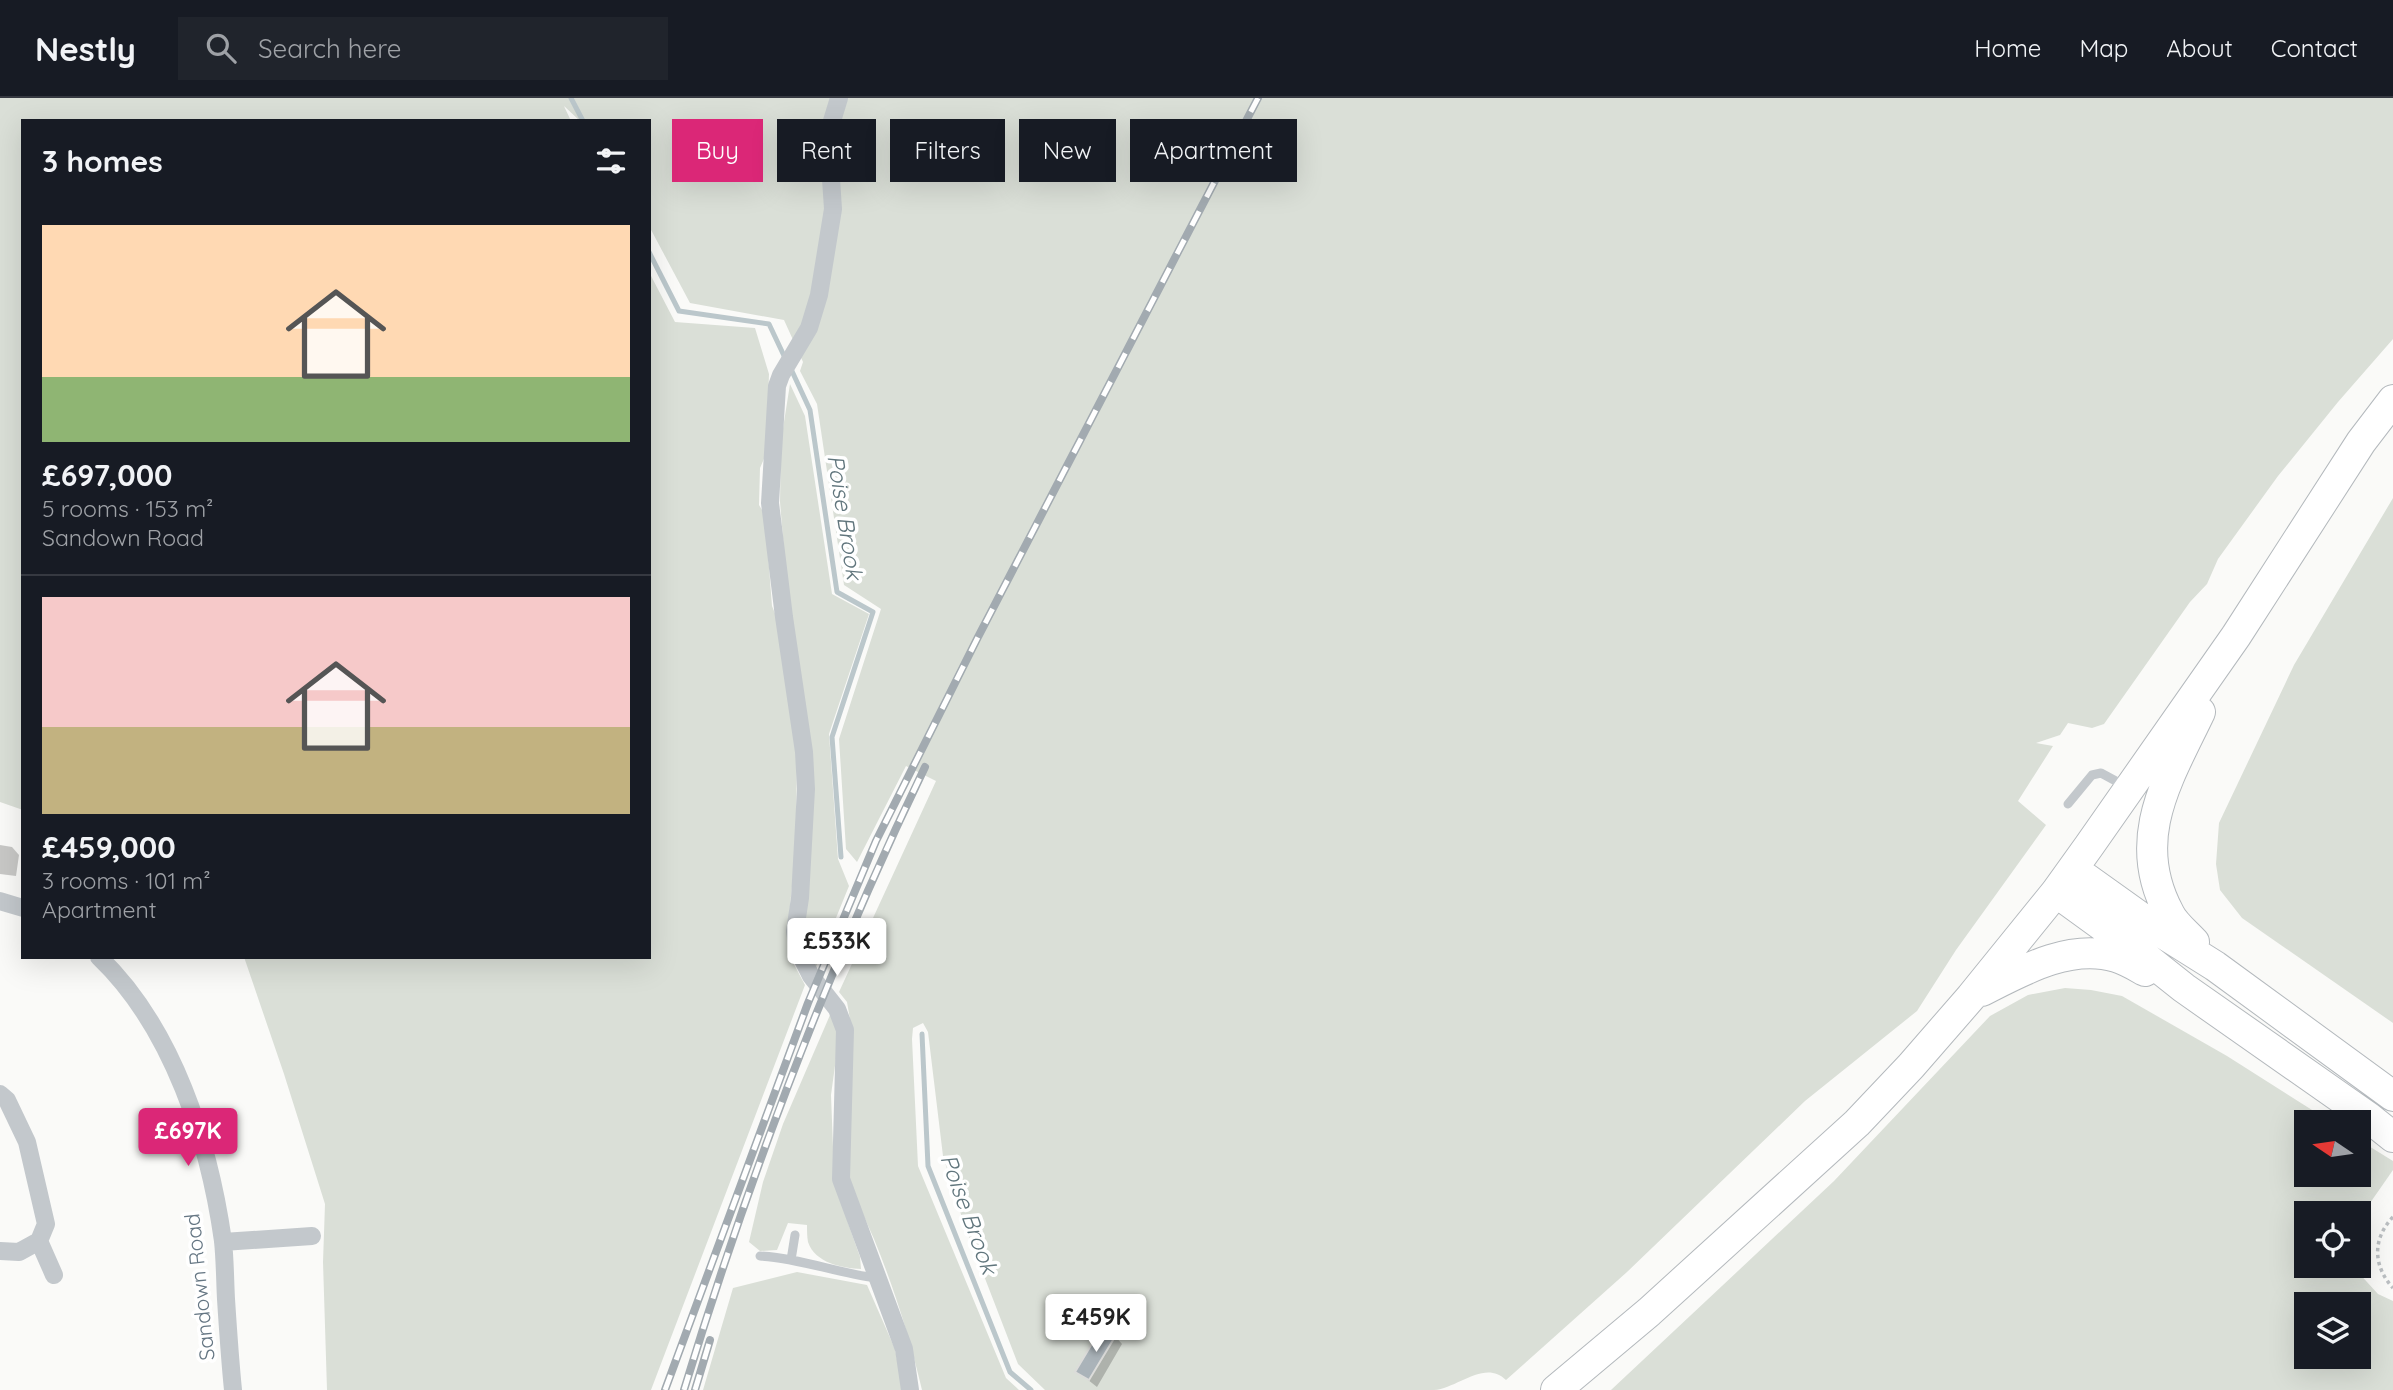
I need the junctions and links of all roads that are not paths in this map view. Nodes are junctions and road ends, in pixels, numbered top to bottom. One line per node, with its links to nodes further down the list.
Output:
1 (839, 98): 24 (street)
2 (2393, 400): 3 (highway)
3 (2235, 636): 4 (highway); 10 (highway)
4 (2129, 789): 5 (lane); 6 (highway)
5 (2068, 804)
6 (2065, 880): 10 (highway); 11 (highway); 12 (highway)
7 (0, 901): 8 (street)
8 (21, 907)
9 (101, 959): 19 (street, Sandown Road)
10 (2216, 966): 14 (highway)
11 (2184, 988): 12 (highway); 15 (highway)
12 (1970, 997): 27 (highway)
13 (0, 1094): 18 (street)
14 (2393, 1096)
15 (2393, 1137)
16 (794, 1235): 22 (lane)
17 (312, 1236): 19 (street)
18 (38, 1241): 20 (street); 23 (street)
19 (223, 1242): 25 (street, Sandown Road)
20 (0, 1251)
21 (760, 1256): 22 (lane)
22 (791, 1260): 24 (lane)
23 (54, 1275)
24 (876, 1278): 26 (street)
25 (233, 1390)
26 (911, 1390)
27 (1556, 1390)

